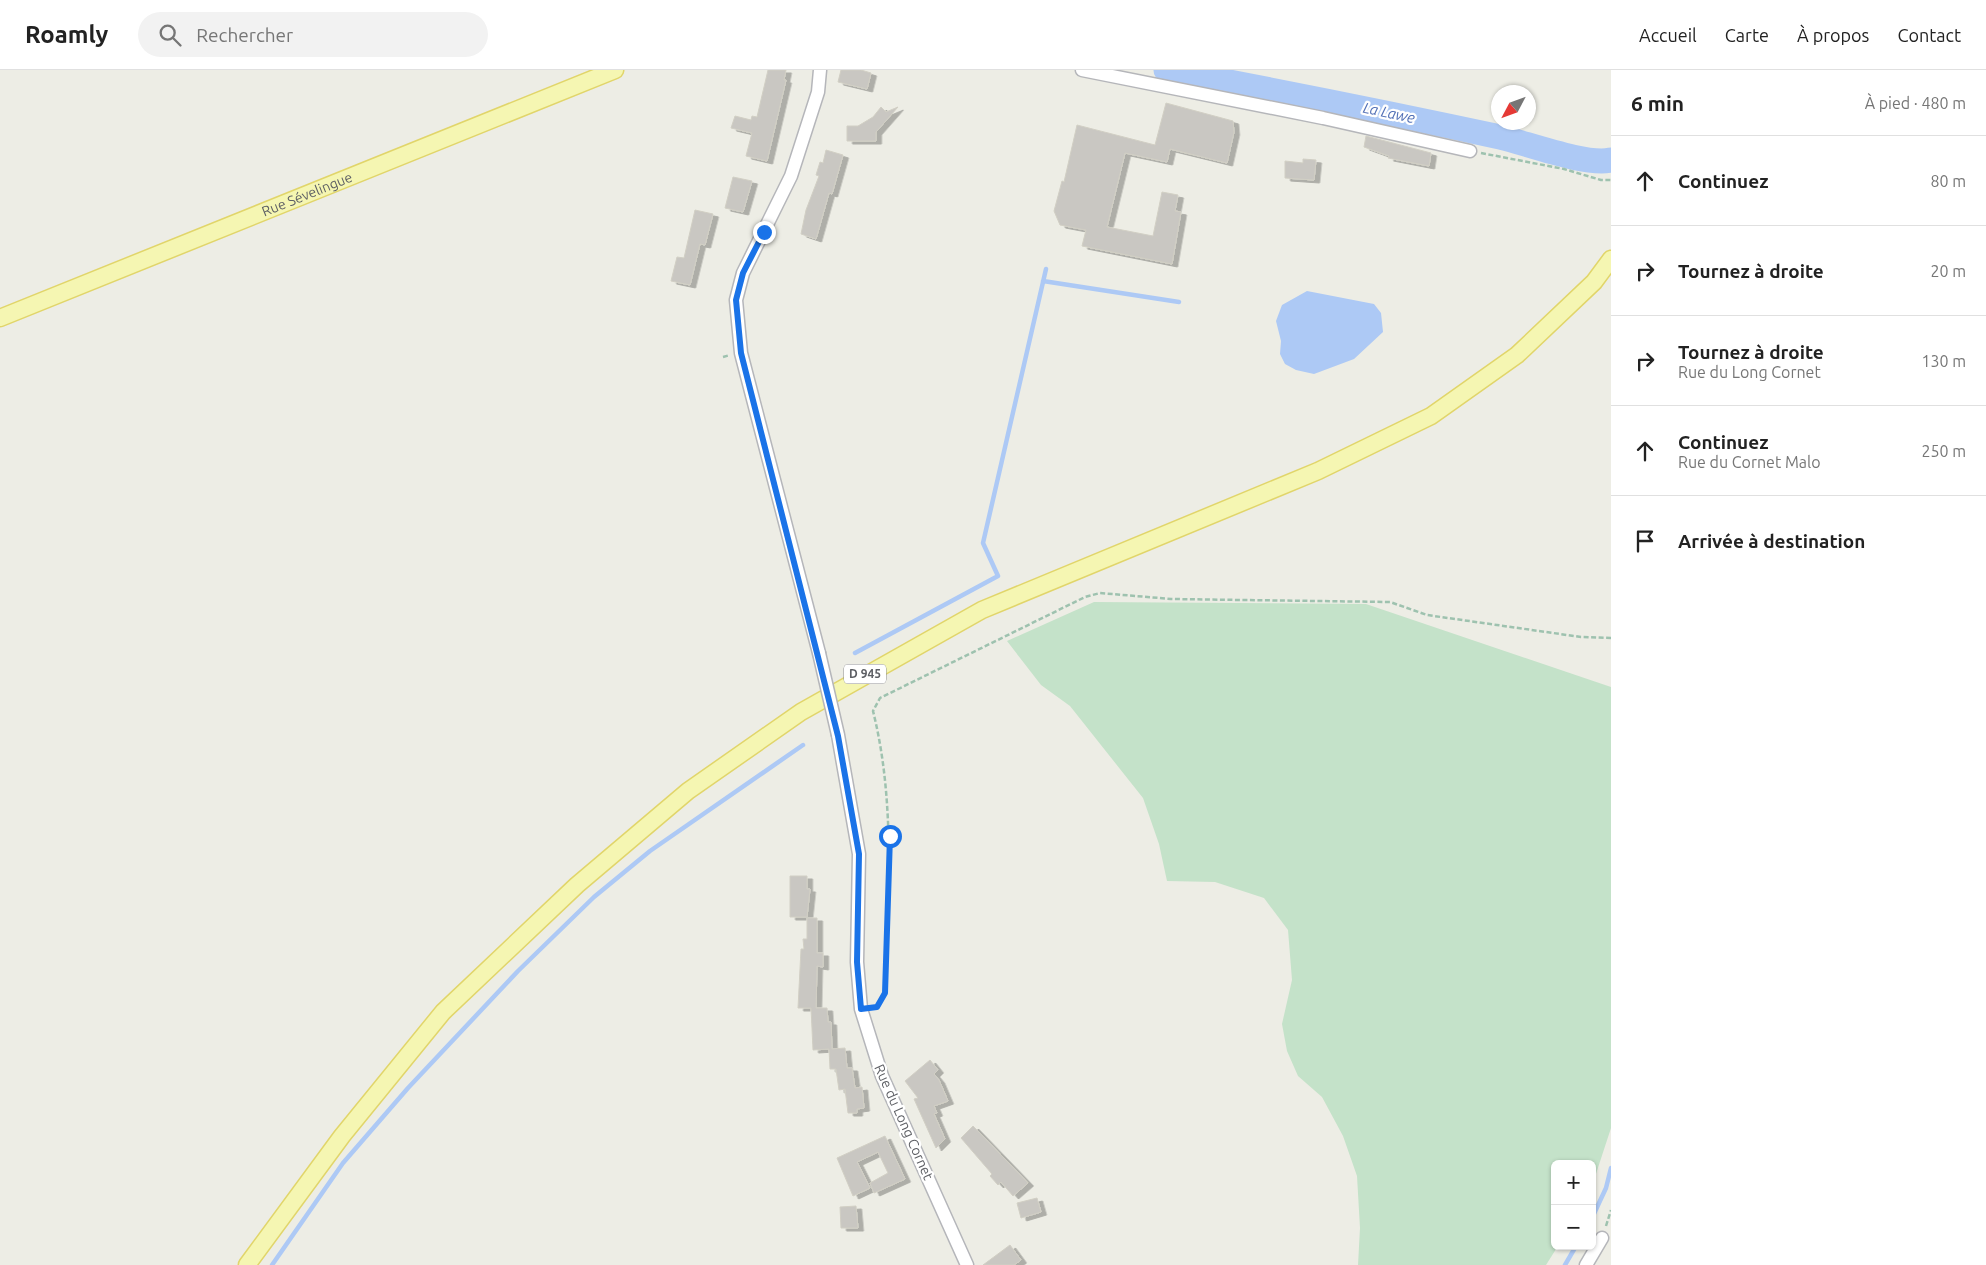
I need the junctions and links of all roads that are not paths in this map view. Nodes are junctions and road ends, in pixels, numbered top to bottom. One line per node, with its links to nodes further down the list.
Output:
1 (615, 70): 6 (main road, Rue Sévelingue)
2 (820, 70): 9 (street, Rue du Long Cornet, bridge)
3 (1082, 70): 4 (street)
4 (1470, 151)
5 (1611, 259): 8 (main road, D 945)
6 (0, 318)
7 (1602, 1238): 10 (street)
8 (246, 1265)
9 (967, 1265)
10 (1586, 1265)

